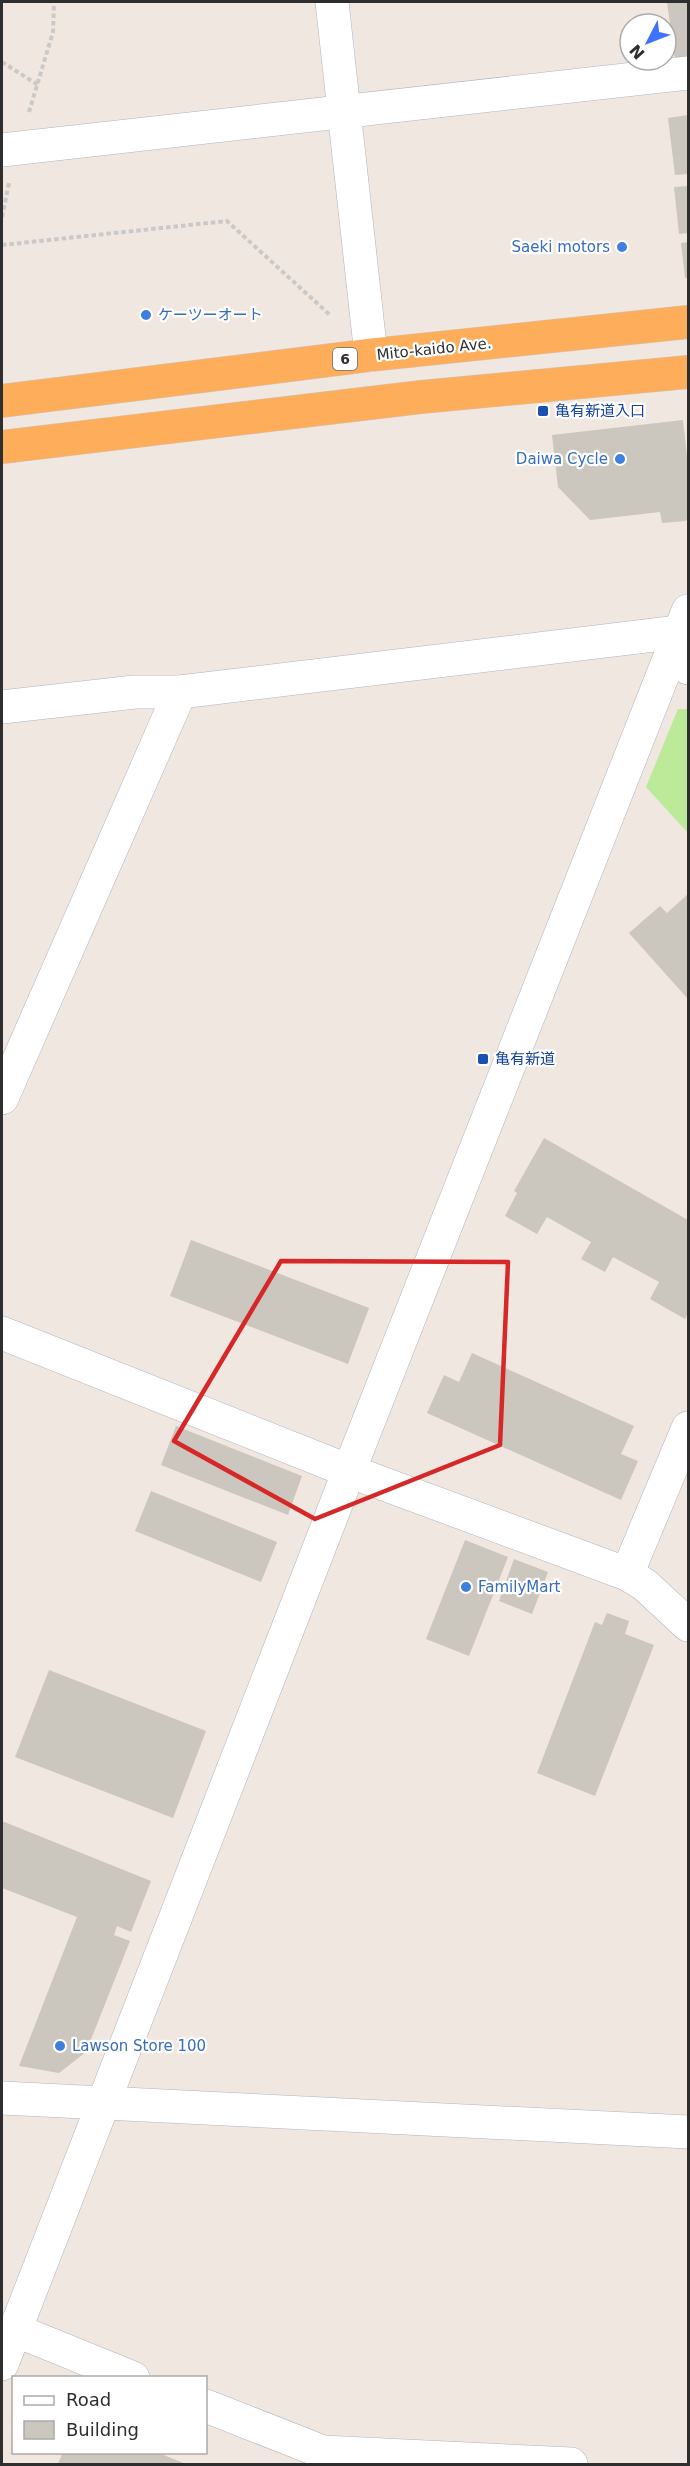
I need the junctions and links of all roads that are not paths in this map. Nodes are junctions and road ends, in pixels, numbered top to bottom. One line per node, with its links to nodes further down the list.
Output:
1 (332, 2): 3 (street)
2 (688, 73): 3 (street)
3 (343, 112): 4 (street); 6 (street)
4 (2, 150)
5 (688, 322): 6 (highway, Mito-kaido Ave. / 6)
6 (371, 356): 8 (highway, Mito-kaido Ave. / 6)
7 (688, 372): 9 (highway)
8 (2, 400)
9 (2, 447)
10 (683, 638): 11 (street); 16 (street)
11 (180, 692): 12 (street); 13 (street)
12 (2, 707)
13 (2, 1098)
14 (2, 1333): 16 (street)
15 (688, 1428): 17 (street)
16 (349, 1471): 17 (street); 20 (street)
17 (627, 1574): 18 (street)
18 (688, 1625)
19 (2, 2098): 20 (street)
20 (102, 2103): 21 (street); 22 (street)
21 (688, 2132)
22 (15, 2330): 23 (street); 24 (street)
23 (2, 2364)
24 (128, 2376)
25 (207, 2406): 26 (street)
26 (571, 2464)

